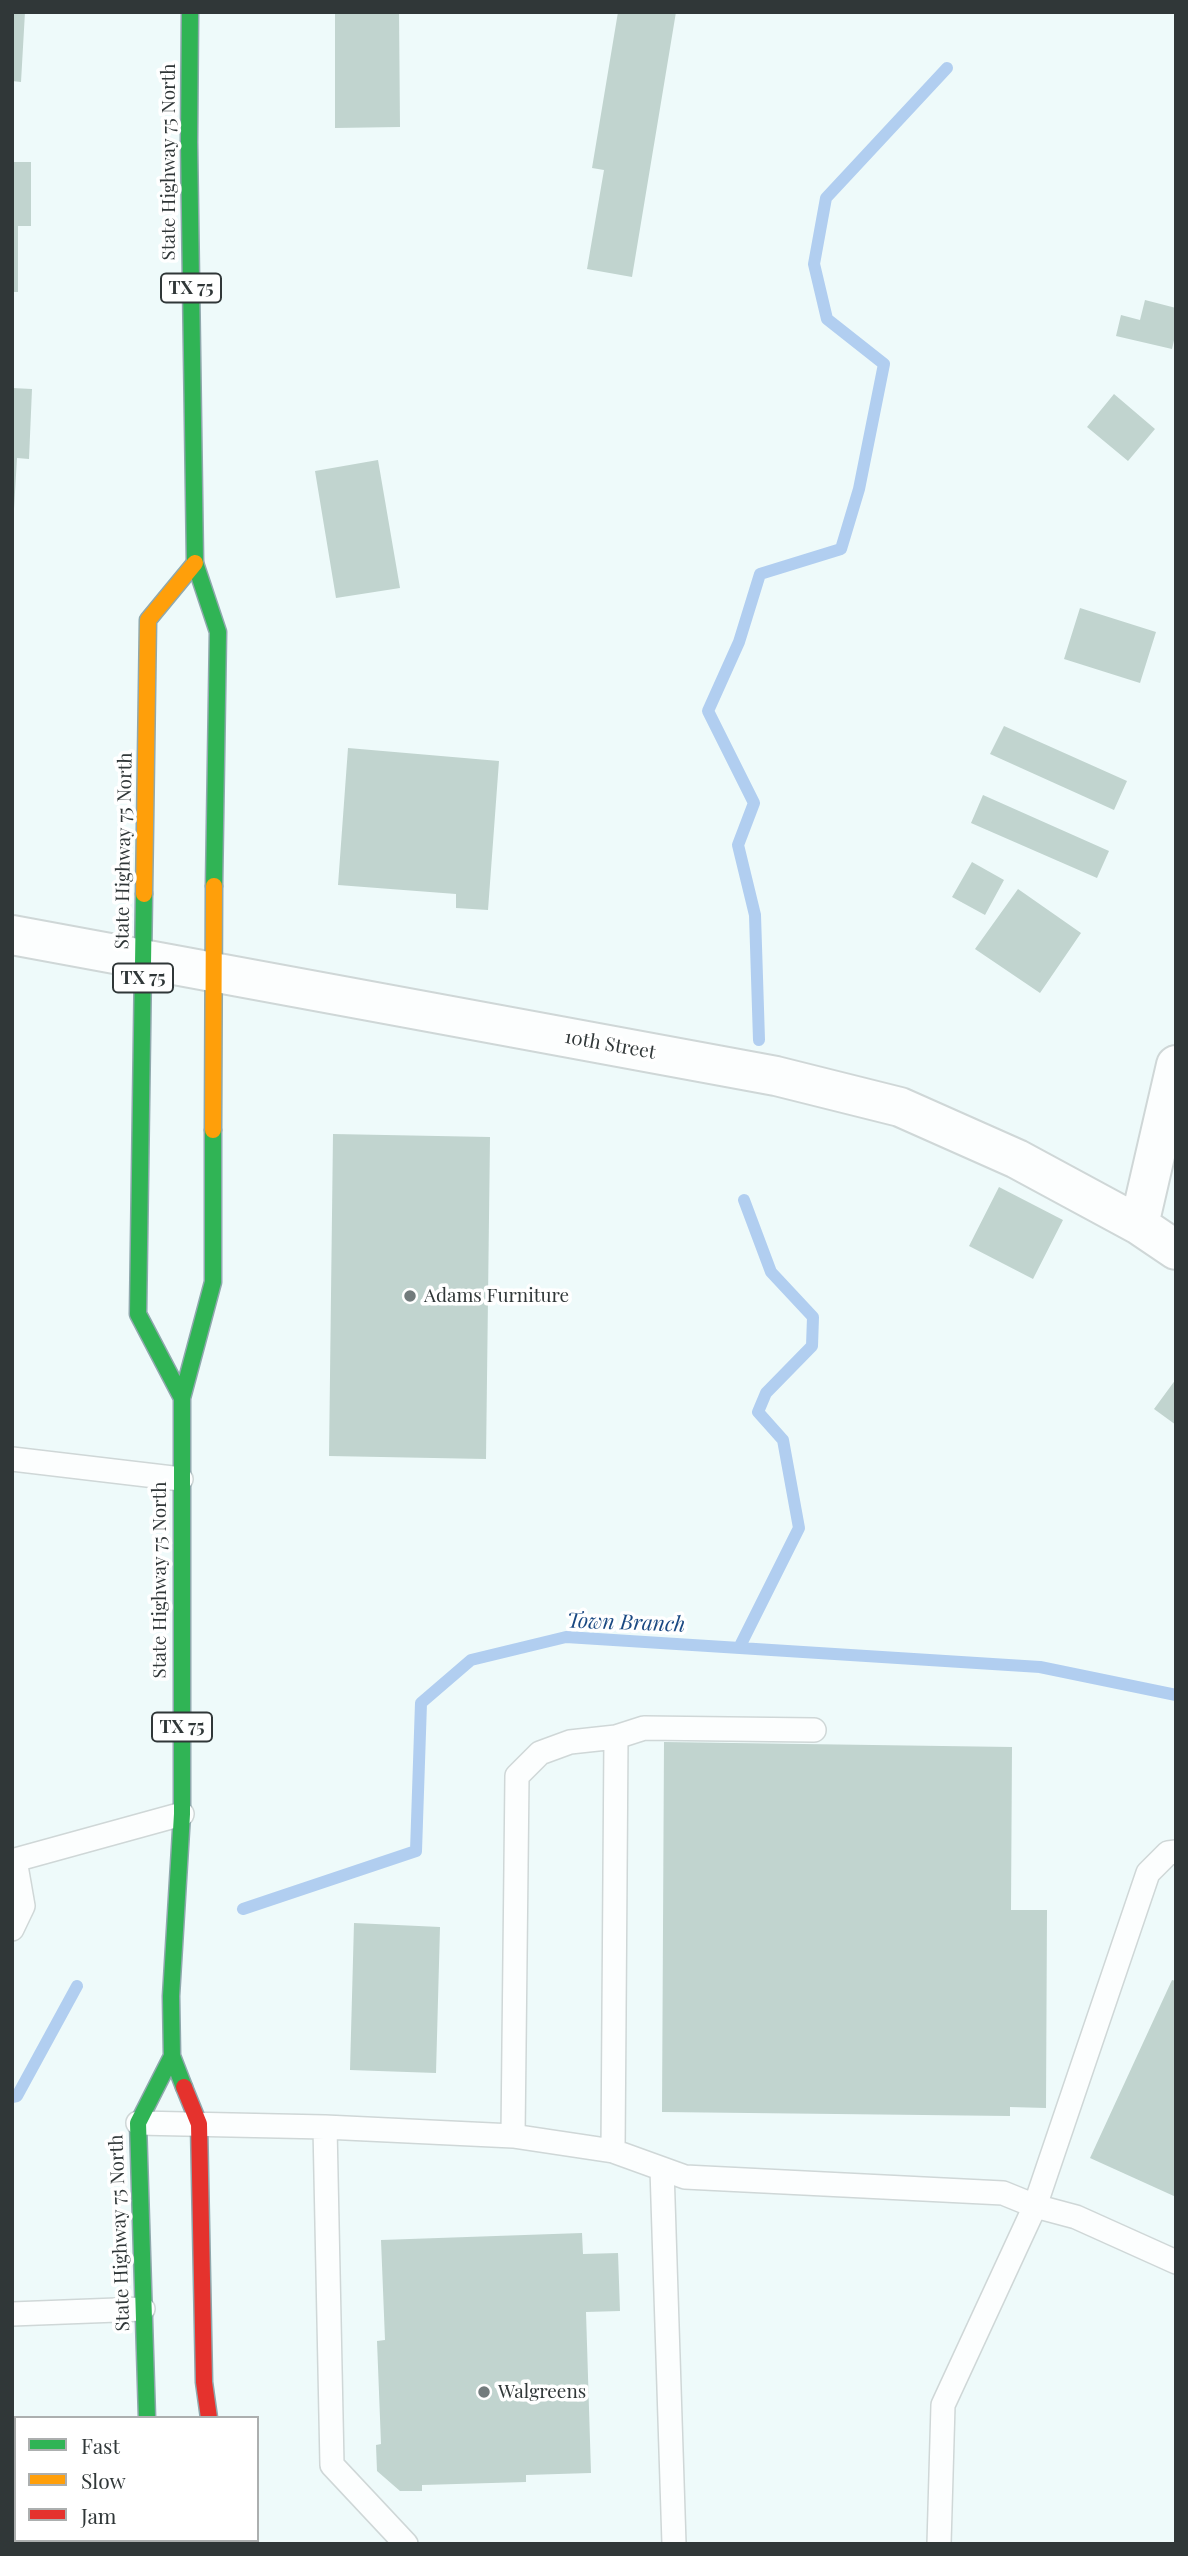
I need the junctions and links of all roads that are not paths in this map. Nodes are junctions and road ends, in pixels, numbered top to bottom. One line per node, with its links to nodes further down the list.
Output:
1 (190, 12): 2 (main road, State Highway 75 North / TX 75)
2 (195, 563): 4 (main road, State Highway 75 North / TX 75); 5 (main road, State Highway 75 North / TX 75)
3 (12, 935): 4 (street, 10th Street)
4 (143, 960): 5 (street, 10th Street); 9 (main road, State Highway 75 North / TX 75)
5 (212, 972): 7 (street, 10th Street); 9 (main road, State Highway 75 North / TX 75)
6 (1176, 1065): 7 (street)
7 (1139, 1224): 8 (street, 10th Street)
8 (1176, 1250)
9 (181, 1398): 11 (main road, State Highway 75 North / TX 75)
10 (12, 1459): 11 (lane)
11 (181, 1479): 14 (main road, State Highway 75 North / TX 75)
12 (814, 1730): 13 (lane)
13 (616, 1737): 22 (lane); 23 (lane)
14 (182, 1814): 16 (lane); 18 (main road, State Highway 75 North / TX 75)
15 (1176, 1852): 25 (lane)
16 (14, 1860): 17 (lane)
17 (12, 1929)
18 (172, 2056): 19 (main road, State Highway 75 North / TX 75); 20 (main road, State Highway 75 North / TX 75)
19 (138, 2123): 20 (lane); 27 (main road, State Highway 75 North / TX 75)
20 (199, 2124): 21 (lane); 30 (main road, State Highway 75 North / TX 75)
21 (325, 2127): 22 (lane); 31 (lane)
22 (513, 2136): 23 (lane)
23 (613, 2151): 24 (lane)
24 (662, 2169): 25 (lane); 32 (lane)
25 (1035, 2206): 26 (lane); 33 (lane)
26 (1176, 2262)
27 (143, 2309): 28 (lane); 29 (main road, State Highway 75 North / TX 75)
28 (12, 2314)
29 (148, 2416)
30 (209, 2416)
31 (407, 2544)
32 (674, 2544)
33 (939, 2544)

